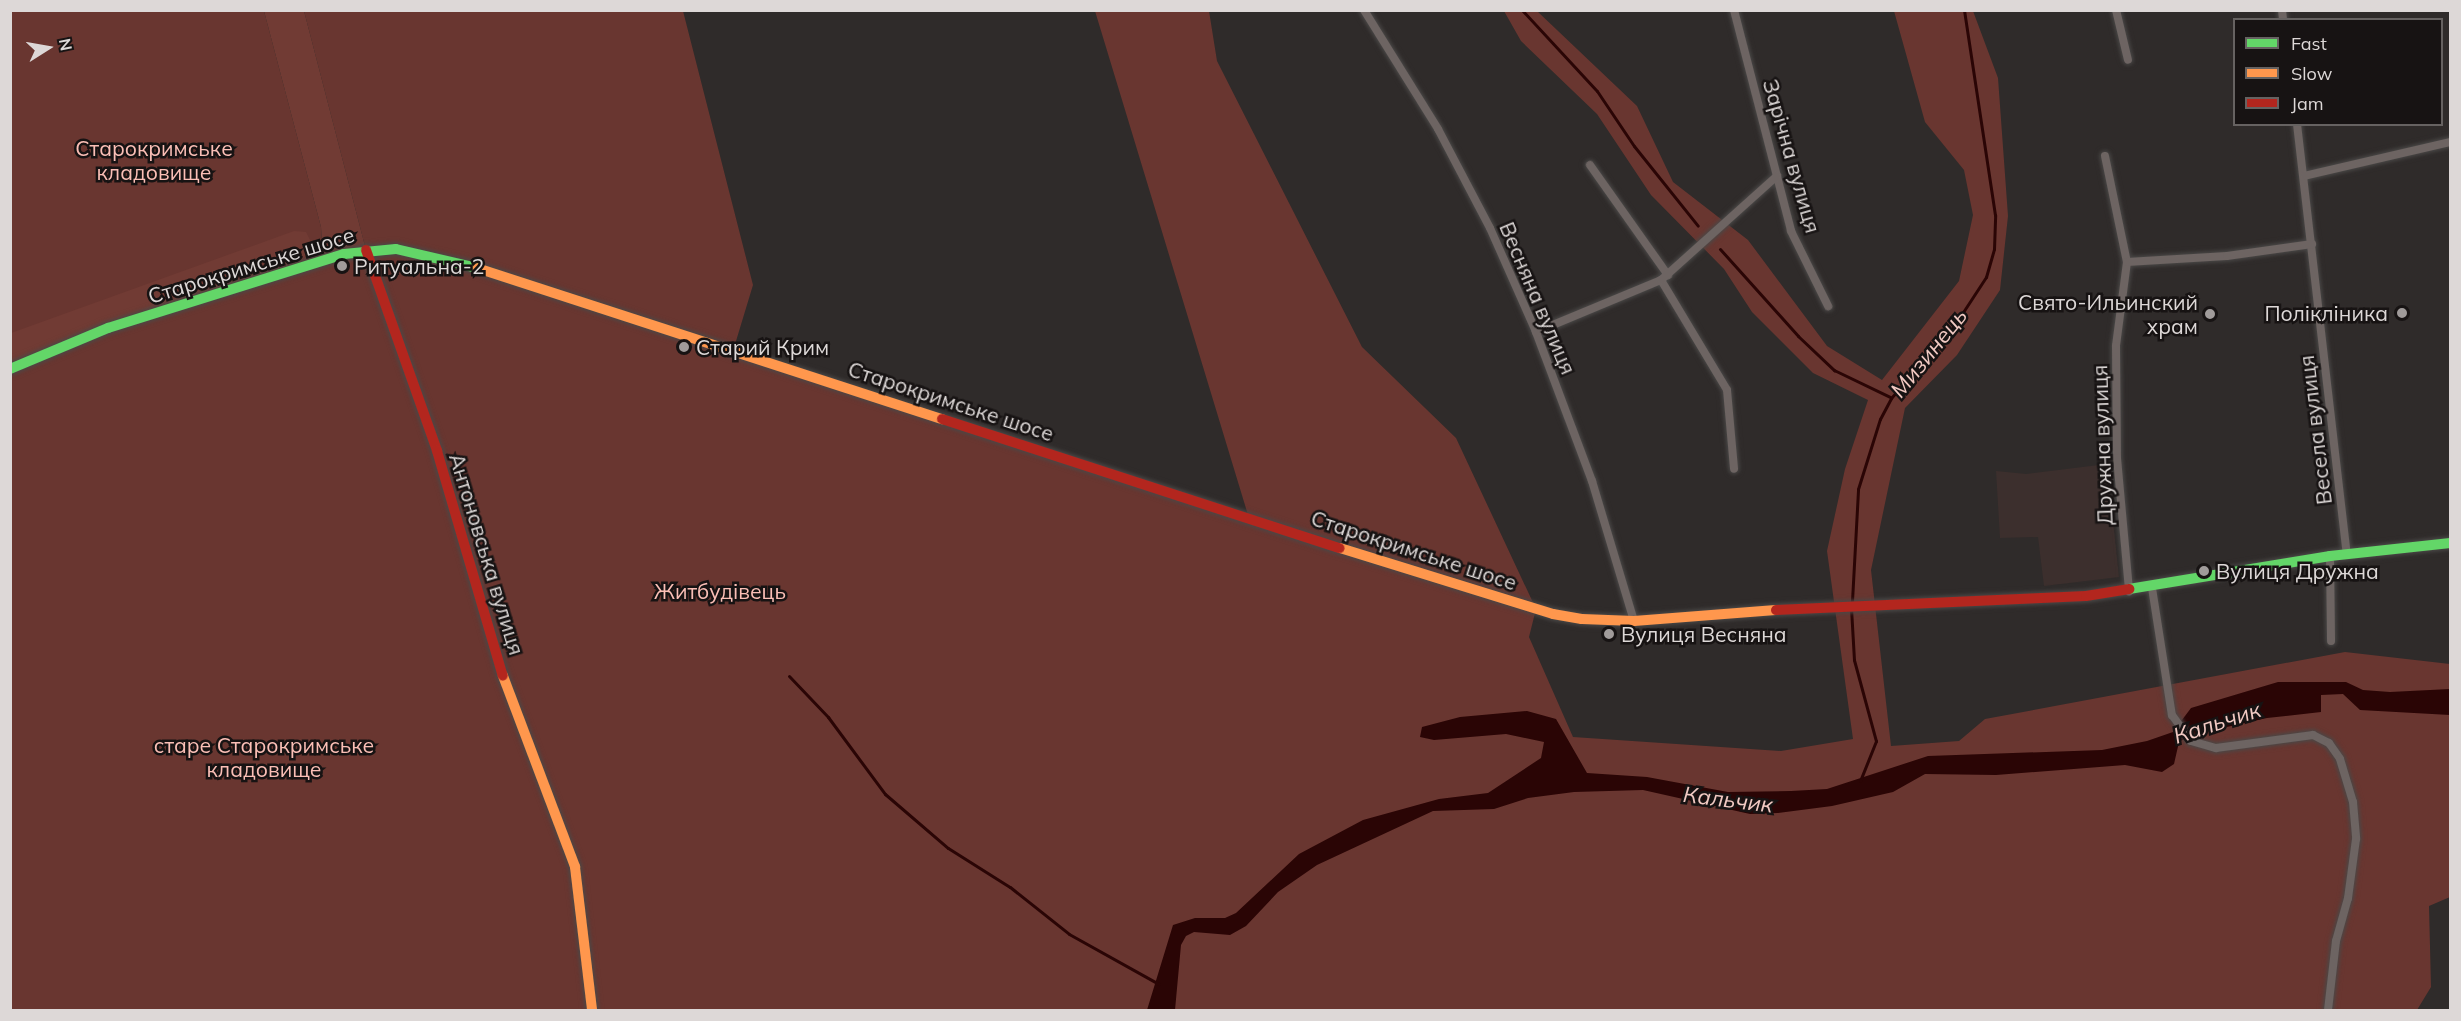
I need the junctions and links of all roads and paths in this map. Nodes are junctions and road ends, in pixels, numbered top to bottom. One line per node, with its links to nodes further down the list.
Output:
1 (1364, 10): 16 (street, Весняна вулиця)
2 (1734, 10): 9 (street, Зарічна вулиця)
3 (2116, 10): 4 (street)
4 (2128, 60)
5 (2297, 126): 10 (street, Весела вулиця)
6 (2451, 142): 10 (street)
7 (2105, 156): 13 (street, Дружна вулиця)
8 (1590, 165): 14 (street)
9 (1777, 176): 14 (street); 15 (street, Зарічна вулиця)
10 (2304, 176): 11 (street, Весела вулиця)
11 (2312, 244): 13 (street); 20 (street, Весела вулиця)
12 (366, 250): 17 (street, Старокримське шосе); 24 (street, Старокримське шосе); 26 (street, Антоновська вулиця)
13 (2127, 262): 23 (street, Дружна вулиця)
14 (1665, 278): 16 (street); 18 (street)
15 (1828, 306)
16 (1536, 332): 24 (street, Весняна вулиця)
17 (10, 369)
18 (1734, 469)
19 (2451, 543): 20 (street, Старокримське шосе)
20 (2348, 554): 21 (street, Старокримське шосе)
21 (2330, 556): 22 (street, Старокримське шосе); 25 (street)
22 (2152, 588): 23 (street, Старокримське шосе); 27 (street)
23 (2129, 591): 24 (street, Старокримське шосе)
24 (1634, 621)
25 (2331, 641)
26 (592, 1011)
27 (2328, 1011)

